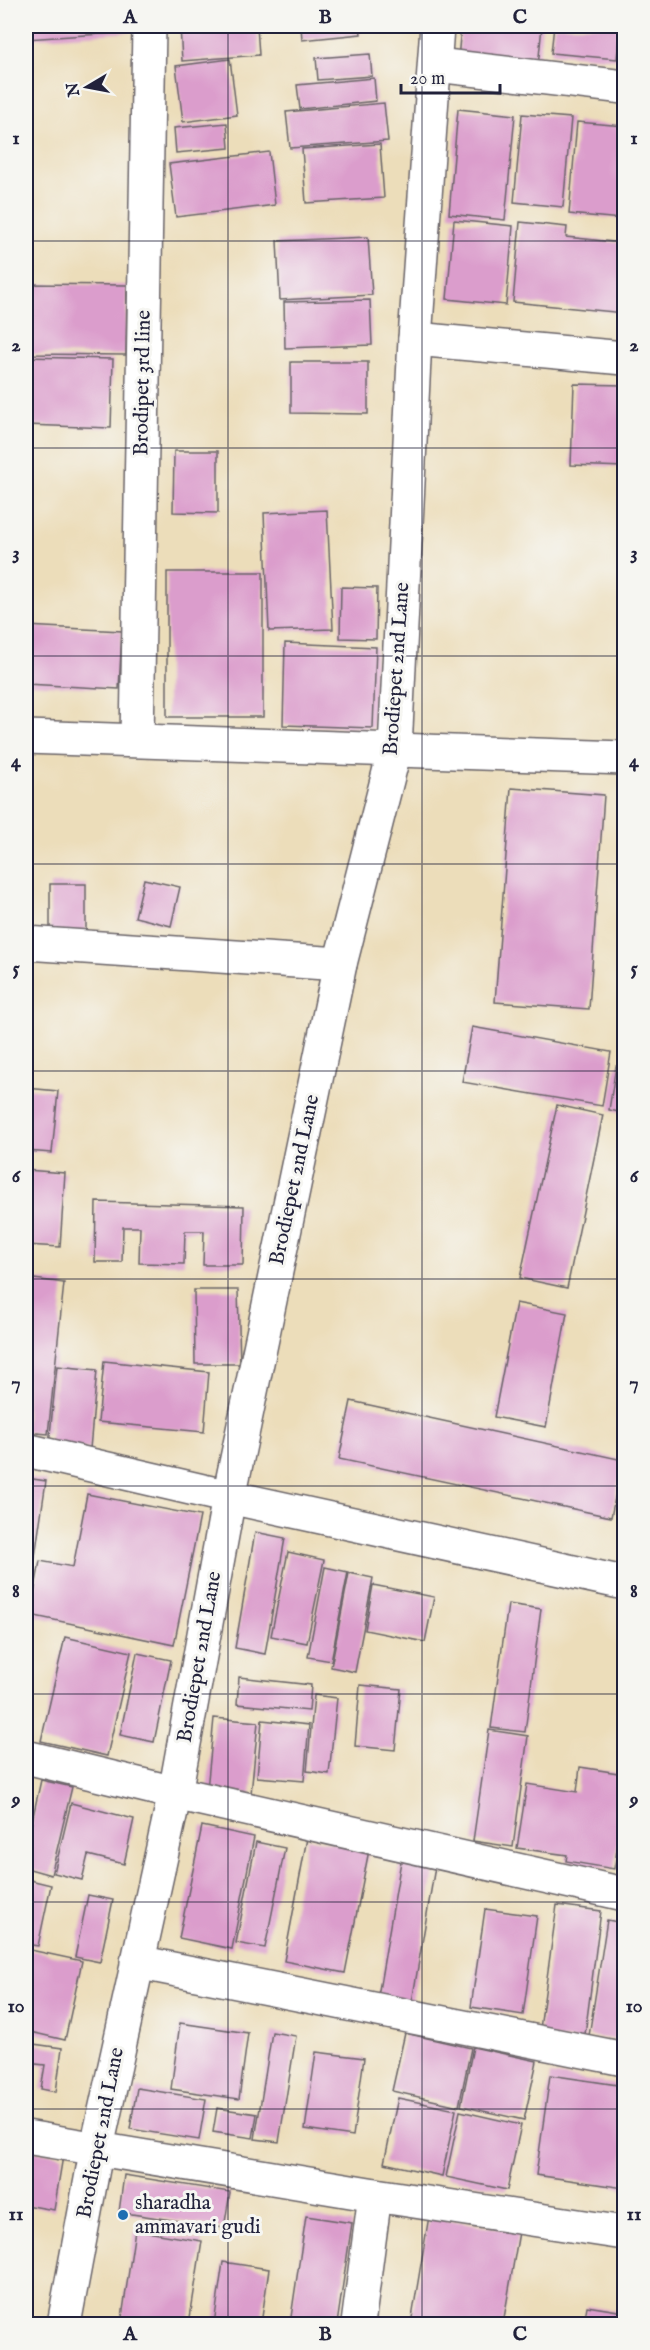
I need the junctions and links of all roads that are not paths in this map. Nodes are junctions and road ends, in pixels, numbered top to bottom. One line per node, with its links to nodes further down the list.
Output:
1 (150, 26): 8 (street, Brodipet 3rd line)
2 (437, 26): 3 (street, Brodiepet 2nd Lane)
3 (436, 65): 4 (street); 5 (street, Brodiepet 2nd Lane)
4 (624, 87)
5 (415, 339): 6 (street); 9 (street, Brodiepet 2nd Lane)
6 (624, 358)
7 (26, 737): 8 (street)
8 (137, 740): 9 (street)
9 (395, 749): 10 (street); 12 (street, Brodiepet 2nd Lane)
10 (624, 758)
11 (26, 943): 12 (street)
12 (340, 964): 14 (street, Brodiepet 2nd Lane)
13 (26, 1450): 14 (street)
14 (229, 1497): 15 (street); 17 (street, Brodiepet 2nd Lane)
15 (624, 1583)
16 (26, 1757): 17 (street)
17 (175, 1793): 18 (street); 19 (street, Brodiepet 2nd Lane)
18 (624, 1894)
19 (137, 1962): 20 (street); 22 (street, Brodiepet 2nd Lane)
20 (624, 2059)
21 (26, 2137): 22 (street)
22 (97, 2147): 23 (street); 25 (street, Brodiepet 2nd Lane)
23 (375, 2195): 24 (street); 26 (street)
24 (624, 2233)
25 (64, 2325)
26 (358, 2325)

